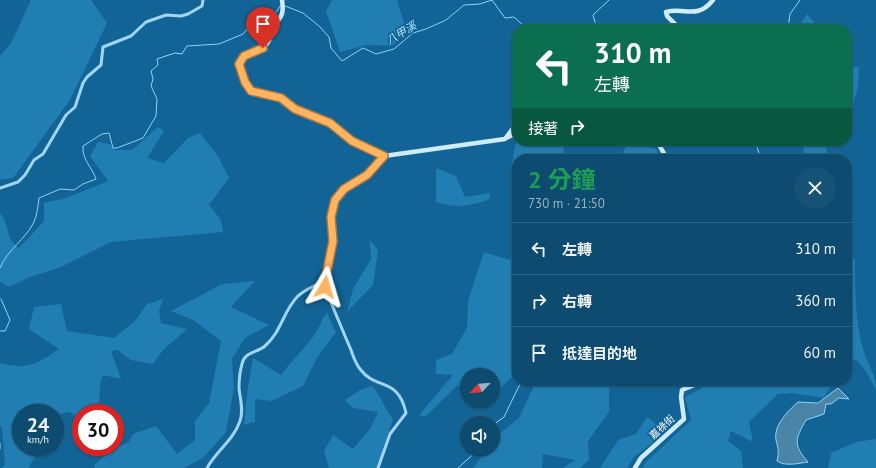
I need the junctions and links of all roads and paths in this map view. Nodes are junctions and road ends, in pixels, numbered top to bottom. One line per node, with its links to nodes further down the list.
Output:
1 (203, 0): 9 (street)
2 (713, 0): 4 (street)
3 (283, 3): 8 (street)
4 (675, 24)
5 (512, 130): 7 (street)
6 (512, 136): 7 (street)
7 (505, 139): 8 (street)
8 (384, 156): 10 (street)
9 (0, 188)
10 (325, 281): 12 (street); 13 (street)
11 (692, 386): 14 (street, 嘉祿街)
12 (207, 468)
13 (378, 468)
14 (635, 468)

